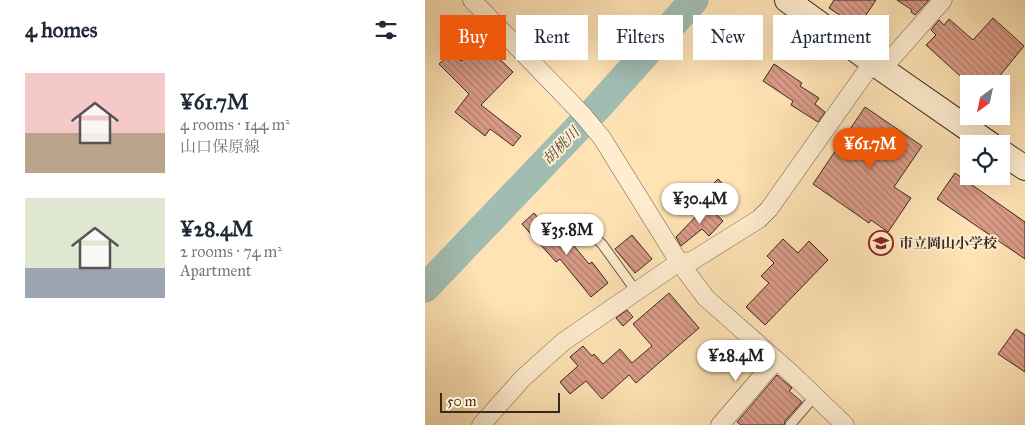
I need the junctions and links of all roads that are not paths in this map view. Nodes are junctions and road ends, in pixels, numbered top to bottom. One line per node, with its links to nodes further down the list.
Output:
1 (472, 0): 9 (street)
2 (787, 0): 4 (main road)
3 (943, 0): 4 (street)
4 (878, 66): 5 (main road); 9 (street)
5 (976, 135)
6 (1010, 158): 7 (main road)
7 (1025, 168)
8 (560, 220): 10 (lane)
9 (679, 262): 10 (street); 11 (street)
10 (636, 291): 13 (street)
11 (776, 360): 12 (street); 14 (street)
12 (815, 396): 15 (lane); 16 (street)
13 (481, 425)
14 (720, 425)
15 (790, 425)
16 (845, 425)

